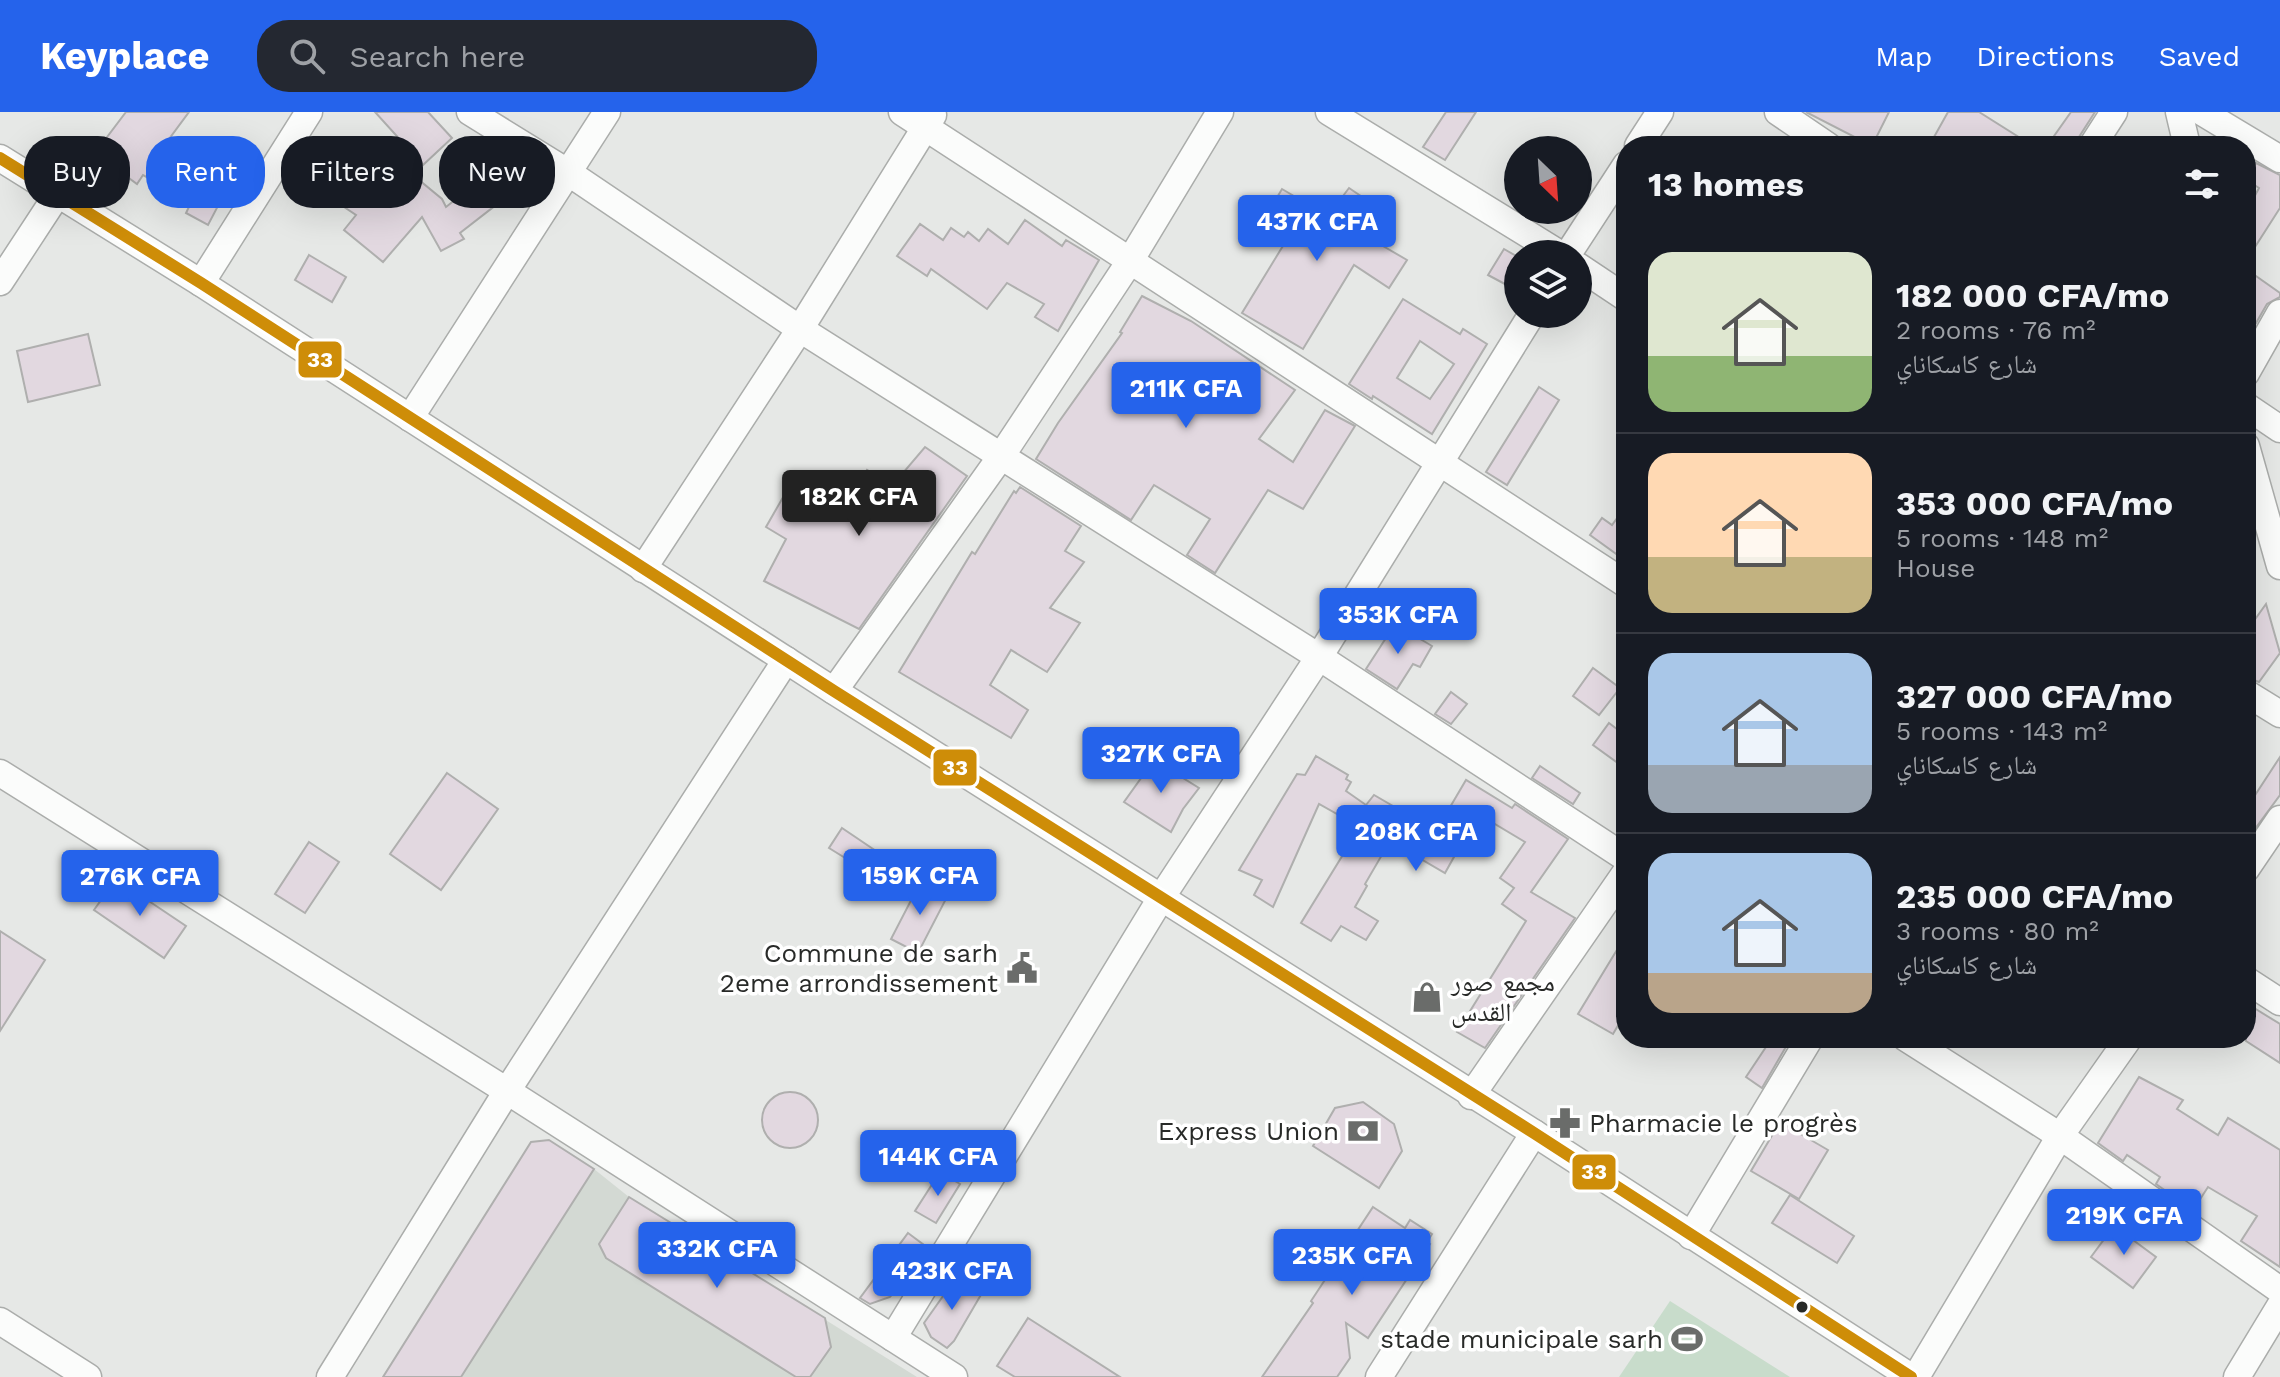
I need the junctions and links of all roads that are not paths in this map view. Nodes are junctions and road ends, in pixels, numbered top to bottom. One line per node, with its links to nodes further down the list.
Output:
1 (309, 112): 31 (street)
2 (470, 112): 21 (street)
3 (607, 112): 21 (street)
4 (902, 112): 12 (street)
5 (1220, 112): 28 (street)
6 (1329, 112): 26 (street)
7 (1660, 112): 13 (street)
8 (1778, 112): 14 (street)
9 (2114, 112): 15 (street)
10 (2179, 112): 16 (street)
11 (2202, 112): 17 (street)
12 (930, 120): 28 (street); 35 (street)
13 (1644, 136)
14 (1813, 136)
15 (2098, 136)
16 (2185, 136)
17 (2242, 136)
18 (2256, 145): 20 (street)
19 (0, 158): 22 (street)
20 (2280, 159)
21 (569, 173): 35 (street); 38 (street)
22 (24, 174)
23 (1616, 180): 27 (street)
24 (48, 208): 30 (street)
25 (78, 208): 31 (street)
26 (1537, 240)
27 (1577, 240)
28 (1130, 261): 40 (street); 41 (street)
29 (1592, 275): 32 (street)
30 (0, 282)
31 (201, 283): 38 (street)
32 (1616, 291)
33 (2280, 313): 36 (street)
34 (1523, 328): 41 (street)
35 (800, 329): 40 (street); 44 (street)
36 (2256, 355)
37 (2256, 413): 39 (street)
38 (410, 418): 44 (street)
39 (2280, 429)
40 (1002, 455): 46 (street); 48 (street)
41 (1441, 463): 45 (street); 46 (street)
42 (2256, 481): 43 (street)
43 (2280, 566)
44 (643, 569): 47 (street)
45 (1616, 577)
46 (1319, 657): 53 (street); 56 (street)
47 (786, 660): 48 (street); 62 (street)
48 (834, 691): 56 (street)
49 (2256, 699): 50 (street)
50 (2280, 714)
51 (0, 773): 62 (street)
52 (2280, 819): 54 (street)
53 (1616, 851)
54 (2256, 854)
55 (1616, 886): 63 (street)
56 (1161, 898): 63 (street); 70 (street)
57 (2256, 986): 58 (street)
58 (2280, 1002)
59 (1804, 1048): 66 (street)
60 (1922, 1048): 65 (street)
61 (2122, 1048): 65 (street)
62 (507, 1091): 70 (street); 72 (street)
63 (1471, 1096): 64 (street)
64 (1534, 1133): 66 (street); 74 (street)
65 (2060, 1136): 67 (street); 75 (street)
66 (1691, 1236): 75 (street)
67 (2280, 1290)
68 (2280, 1306): 76 (street)
69 (0, 1321): 71 (street)
70 (893, 1338): 73 (street)
71 (88, 1377)
72 (330, 1377)
73 (954, 1377)
74 (1379, 1377)
75 (1914, 1377)
76 (2237, 1377)

